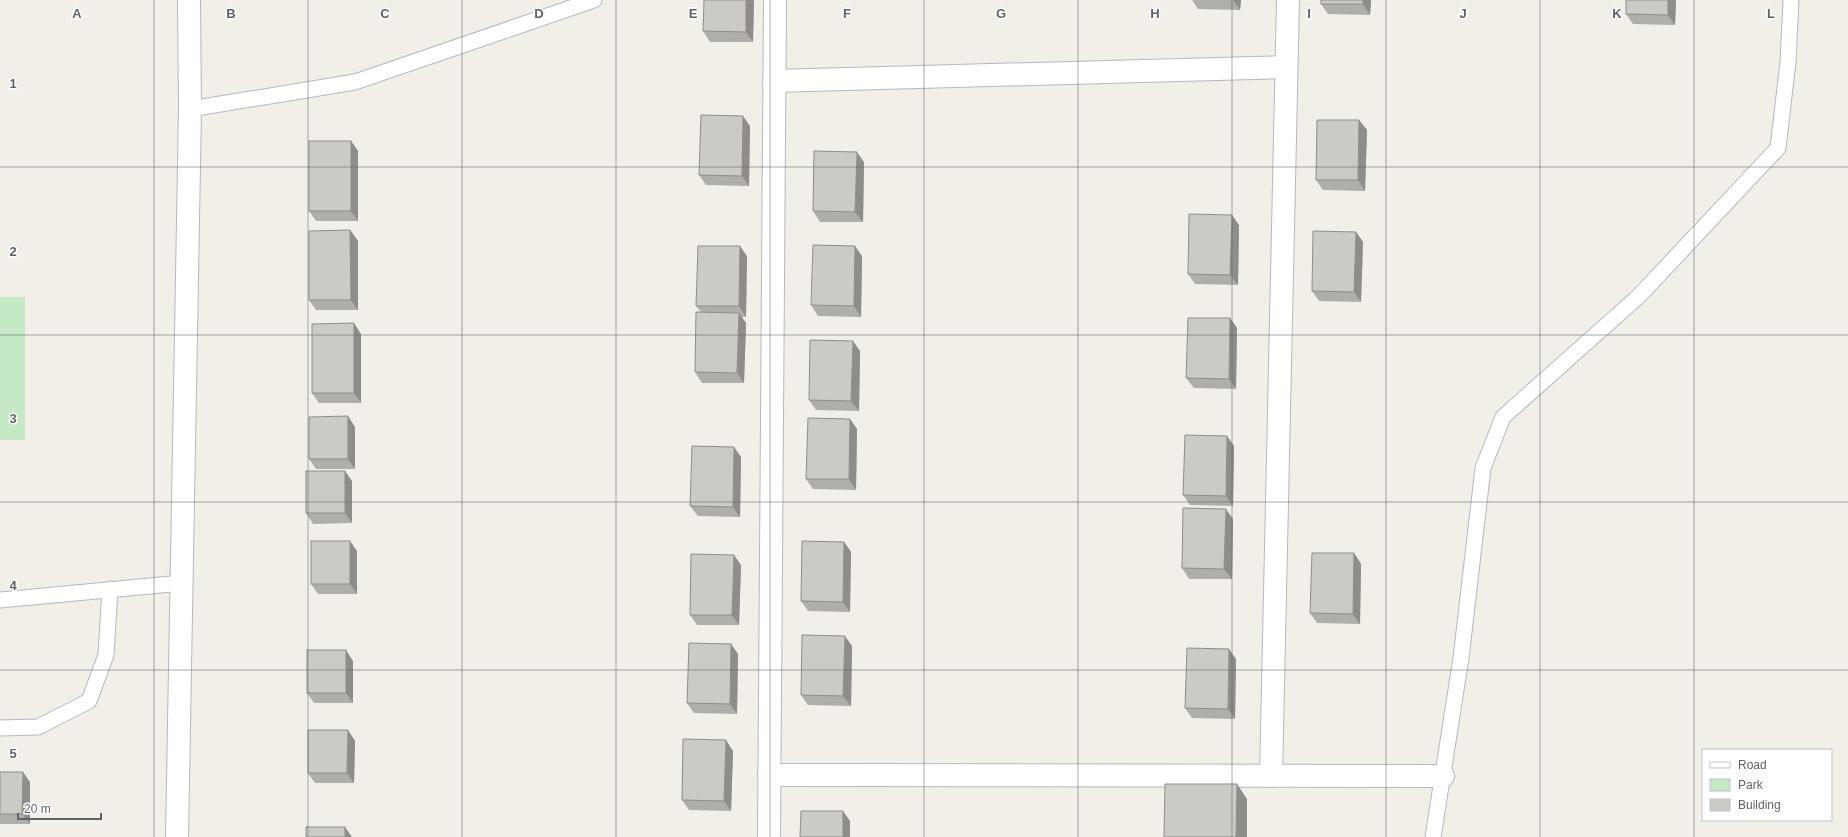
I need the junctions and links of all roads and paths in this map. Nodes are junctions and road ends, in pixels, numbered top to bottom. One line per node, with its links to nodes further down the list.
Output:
1 (189, 0): 8 (street)
2 (594, 0): 8 (lane)
3 (775, 0): 7 (street)
4 (1288, 0): 6 (street)
5 (1791, 0): 15 (lane)
6 (1286, 67): 7 (street); 14 (street)
7 (774, 81): 13 (street)
8 (190, 109): 9 (street)
9 (182, 583): 10 (lane); 16 (street)
10 (110, 589): 11 (lane); 12 (lane)
11 (0, 600)
12 (0, 728)
13 (770, 775): 14 (street); 17 (street)
14 (1271, 776): 15 (street)
15 (1443, 776): 18 (lane)
16 (177, 837)
17 (769, 837)
18 (1433, 837)

